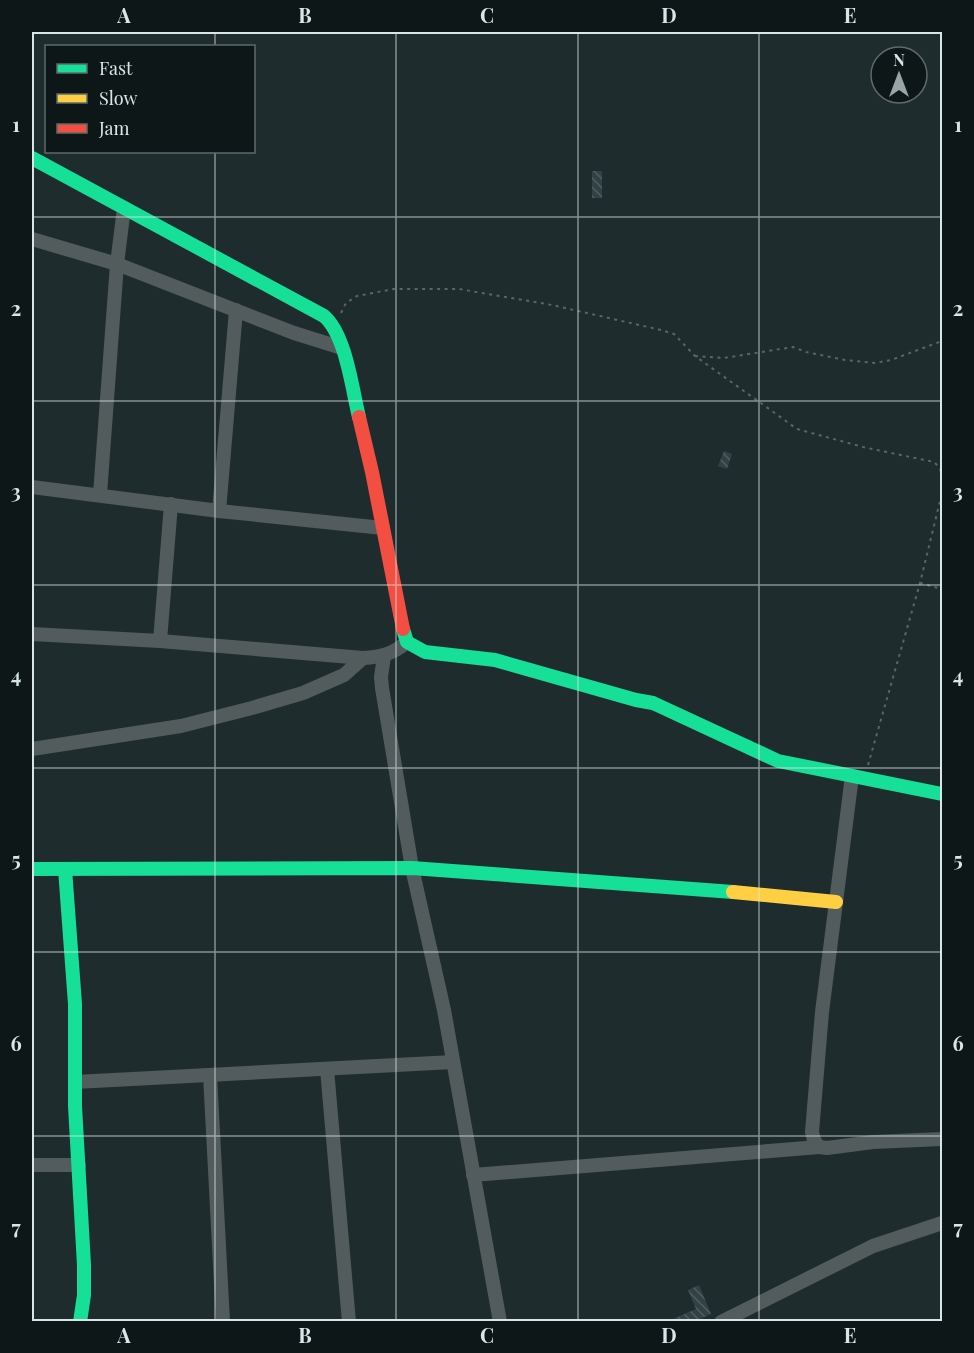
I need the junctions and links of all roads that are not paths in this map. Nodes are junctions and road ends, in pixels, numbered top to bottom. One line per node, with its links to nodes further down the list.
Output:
1 (32, 158): 2 (street)
2 (124, 208): 4 (street); 6 (street)
3 (32, 239): 4 (street)
4 (117, 264): 5 (street); 8 (street)
5 (236, 310): 6 (street); 10 (street)
6 (342, 348): 11 (street)
7 (32, 487): 8 (street)
8 (100, 494): 9 (street)
9 (171, 504): 10 (street); 13 (street)
10 (219, 511): 11 (street)
11 (383, 528): 14 (street)
12 (32, 634): 13 (street)
13 (160, 641): 16 (street)
14 (407, 642): 15 (street); 18 (street)
15 (384, 656): 16 (street); 20 (street)
16 (363, 658): 17 (street)
17 (32, 749)
18 (858, 777): 19 (street); 23 (street)
19 (942, 794)
20 (412, 868): 22 (street); 23 (street); 24 (street)
21 (32, 869): 22 (street)
22 (66, 869): 27 (street)
23 (836, 903): 29 (street)
24 (453, 1062): 25 (street); 32 (street)
25 (327, 1069): 26 (street); 36 (street)
26 (210, 1075): 27 (street); 35 (street)
27 (75, 1082): 31 (street)
28 (942, 1139): 29 (street)
29 (819, 1147): 32 (street)
30 (32, 1165): 31 (street)
31 (79, 1165): 34 (street)
32 (473, 1175): 37 (street)
33 (942, 1222): 38 (street)
34 (80, 1322)
35 (223, 1322)
36 (349, 1322)
37 (500, 1322)
38 (721, 1322)

